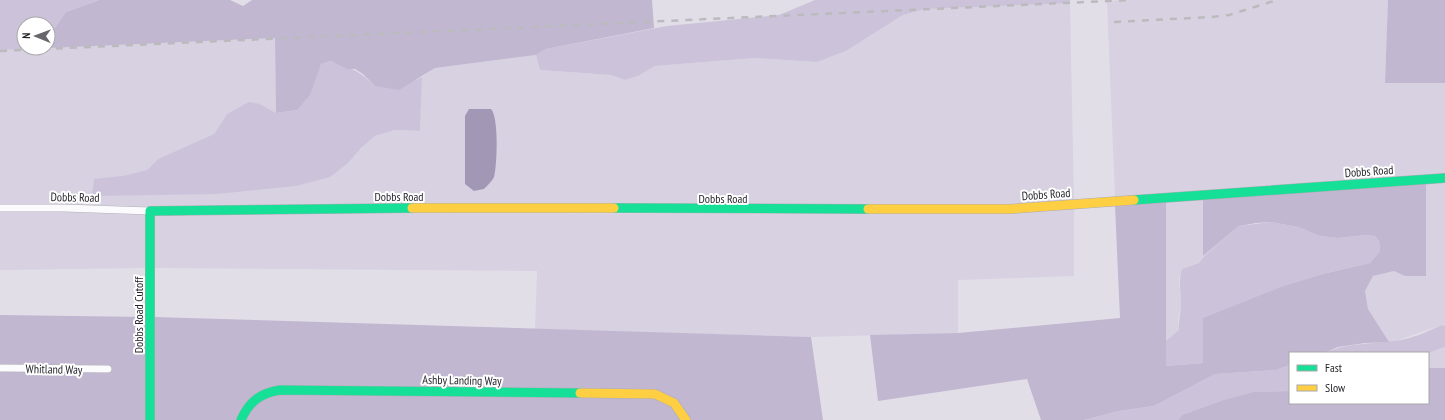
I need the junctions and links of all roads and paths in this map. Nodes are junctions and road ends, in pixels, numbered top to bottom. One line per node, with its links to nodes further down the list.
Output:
1 (1445, 178): 3 (street, Dobbs Road)
2 (0, 208): 3 (street, Dobbs Road)
3 (150, 211): 6 (street, Dobbs Road Cutoff)
4 (0, 368): 5 (street, Whitland Way)
5 (108, 369)
6 (150, 420)
7 (240, 420): 8 (street, Ashby Landing Way)
8 (686, 420)

